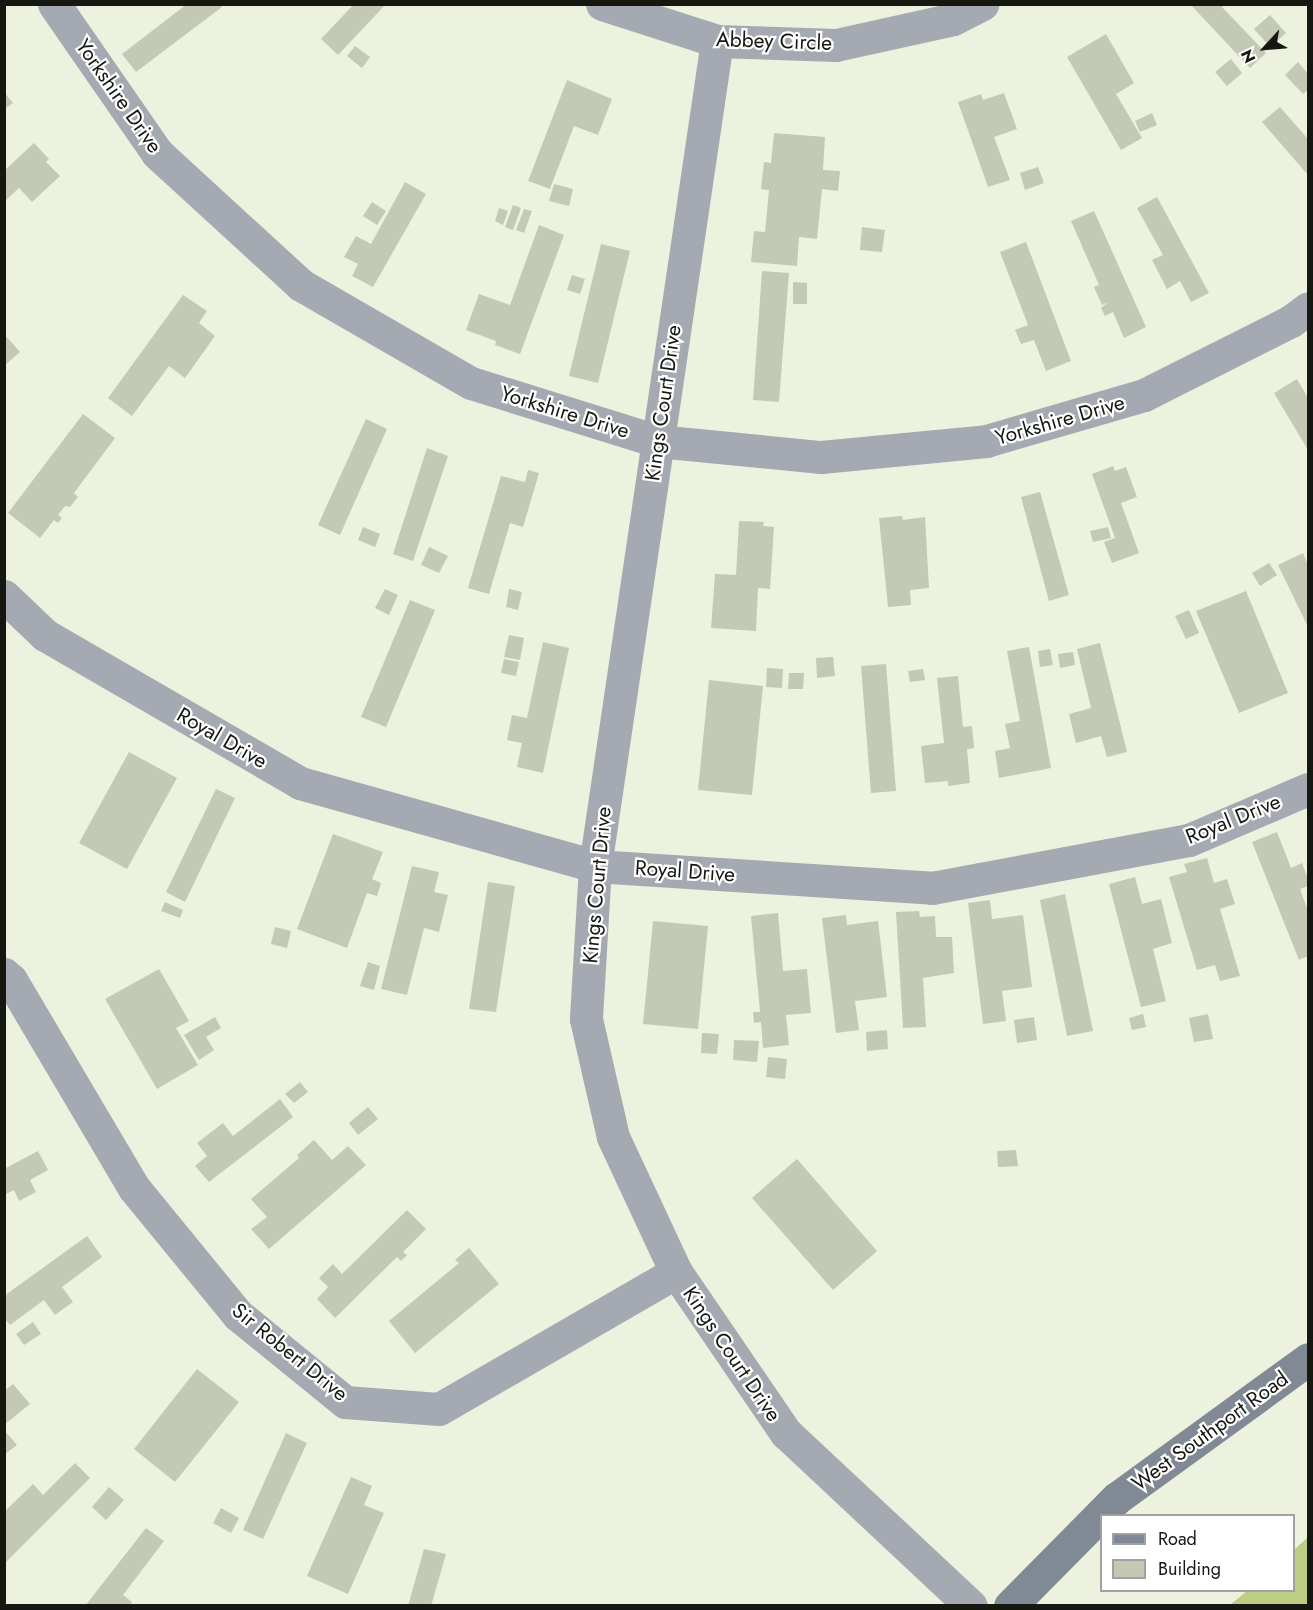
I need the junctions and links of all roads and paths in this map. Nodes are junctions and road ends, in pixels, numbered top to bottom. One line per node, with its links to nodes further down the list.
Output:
1 (54, 4): 6 (street, Yorkshire Drive)
2 (602, 4): 4 (street, Abbey Circle)
3 (981, 4): 4 (street, Abbey Circle)
4 (717, 41): 6 (street, Kings Court Drive)
5 (1308, 308): 6 (street, Yorkshire Drive)
6 (657, 441): 9 (street, Kings Court Drive)
7 (4, 596): 9 (street, Royal Drive)
8 (1308, 789): 9 (street, Royal Drive)
9 (595, 866): 11 (street, Kings Court Drive)
10 (4, 974): 11 (street, Sir Robert Drive)
11 (676, 1272): 15 (street, Kings Court Drive)
12 (1308, 1359): 13 (main road, West Southport Road)
13 (1101, 1514)
14 (1100, 1515): 16 (main road, West Southport Road)
15 (970, 1605)
16 (1010, 1605)

